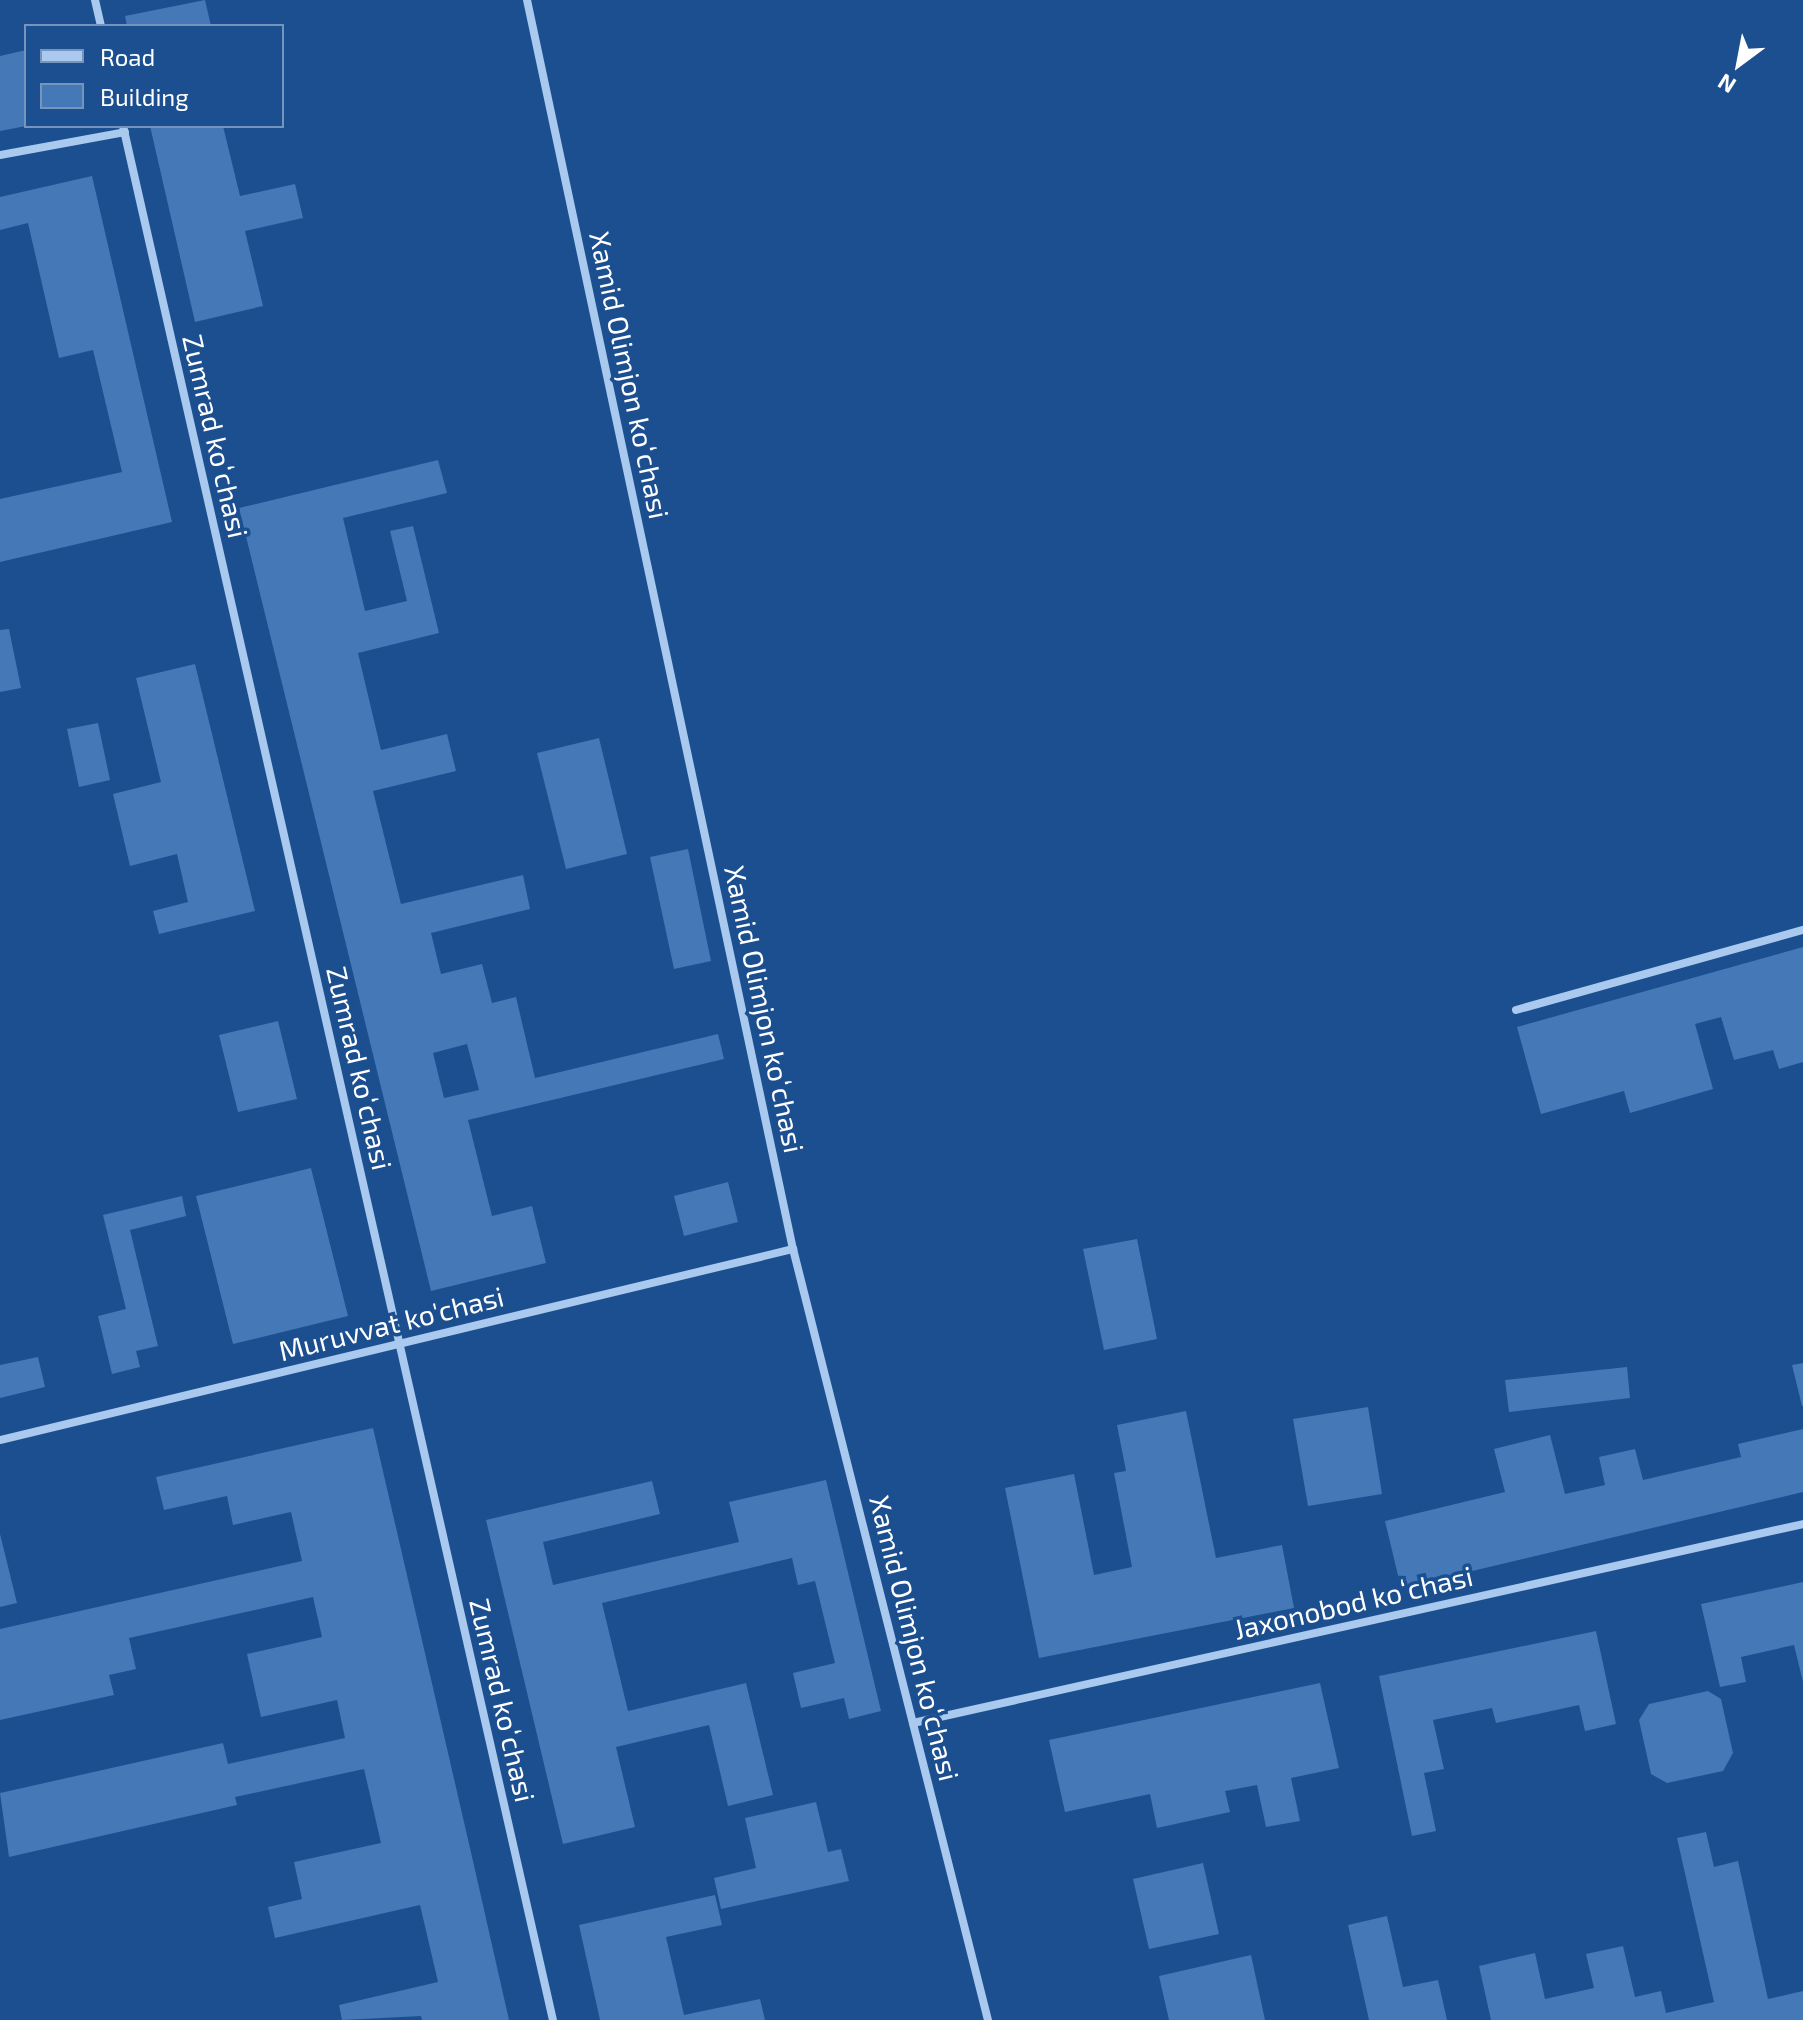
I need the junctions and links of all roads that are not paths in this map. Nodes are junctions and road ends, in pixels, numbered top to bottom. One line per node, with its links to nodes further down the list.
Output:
1 (95, 0): 3 (street)
2 (527, 0): 8 (street, Xamid Olimjon koʻchasi)
3 (101, 24)
4 (124, 129): 5 (street); 9 (street, Zumrad koʻchasi)
5 (0, 155)
6 (1803, 930): 7 (street)
7 (1516, 1010)
8 (793, 1249): 9 (street, Muruvvat ko'chasi); 12 (street, Xamid Olimjon koʻchasi)
9 (400, 1344): 10 (street, Muruvvat ko'chasi); 13 (street, Zumrad koʻchasi)
10 (0, 1440)
11 (1803, 1524): 12 (street, Jaxonobod koʻchasi)
12 (913, 1723): 14 (street, Xamid Olimjon koʻchasi)
13 (553, 2020)
14 (988, 2020)

